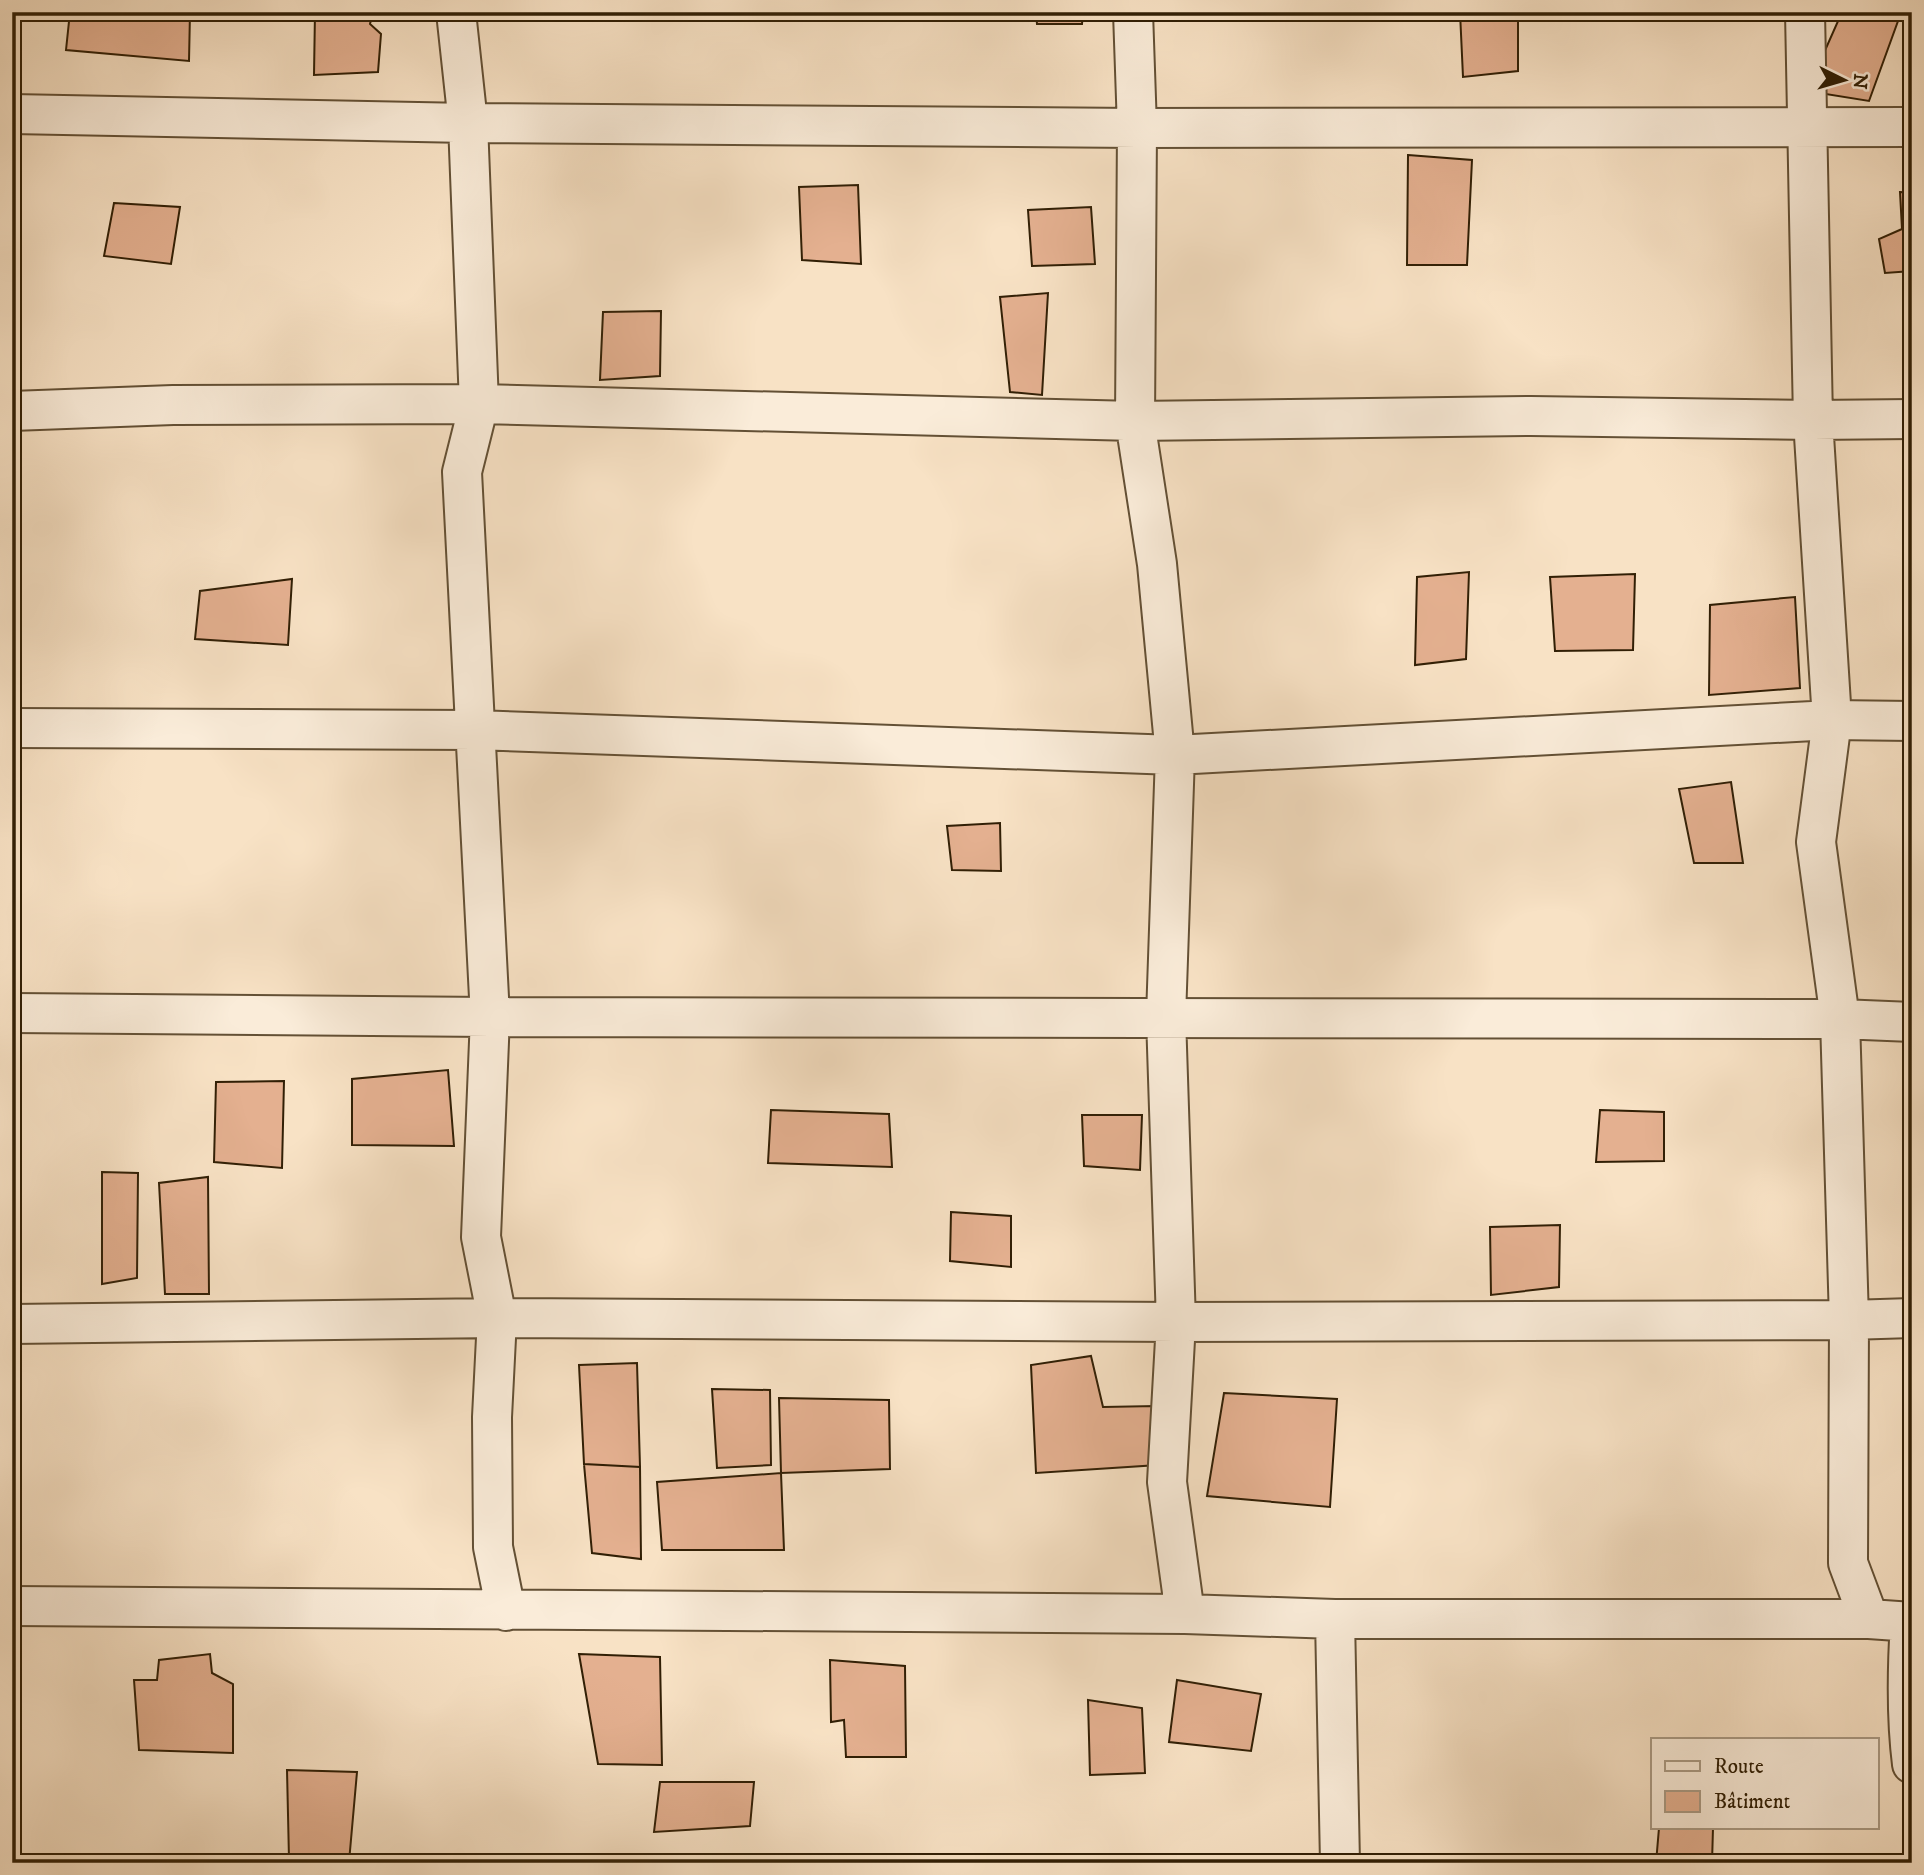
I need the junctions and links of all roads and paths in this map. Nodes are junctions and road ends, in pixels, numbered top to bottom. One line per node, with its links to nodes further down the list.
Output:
1 (456, 12): 5 (street)
2 (1133, 12): 8 (street)
3 (1805, 12): 6 (street)
4 (12, 114): 5 (street)
5 (468, 123): 8 (street); 9 (street)
6 (1808, 127): 7 (street); 8 (street); 12 (street)
7 (1912, 127)
8 (1138, 128): 13 (street)
9 (479, 404): 10 (street); 13 (street); 17 (street)
10 (12, 411)
11 (1912, 419): 12 (street)
12 (1812, 420): 13 (street); 14 (street)
13 (1135, 421): 18 (street)
14 (1832, 720): 15 (street); 18 (street); 22 (street)
15 (1912, 720)
16 (12, 728): 17 (street)
17 (475, 730): 18 (street); 20 (street)
18 (1175, 755): 21 (street)
19 (12, 1013): 20 (street)
20 (490, 1017): 21 (street); 24 (street)
21 (1166, 1017): 22 (street); 27 (street)
22 (1840, 1019): 23 (street); 26 (street)
23 (1912, 1022)
24 (497, 1318): 27 (street); 28 (street); 30 (street)
25 (1912, 1318): 26 (street)
26 (1849, 1320): 27 (street); 33 (street)
27 (1176, 1322): 31 (street)
28 (12, 1324)
29 (12, 1606): 30 (street)
30 (506, 1611): 31 (street)
31 (1185, 1614): 32 (street)
32 (1335, 1619): 33 (street); 36 (street)
33 (1869, 1619): 34 (street)
34 (1911, 1622): 35 (street)
35 (1912, 1764)
36 (1340, 1863)

